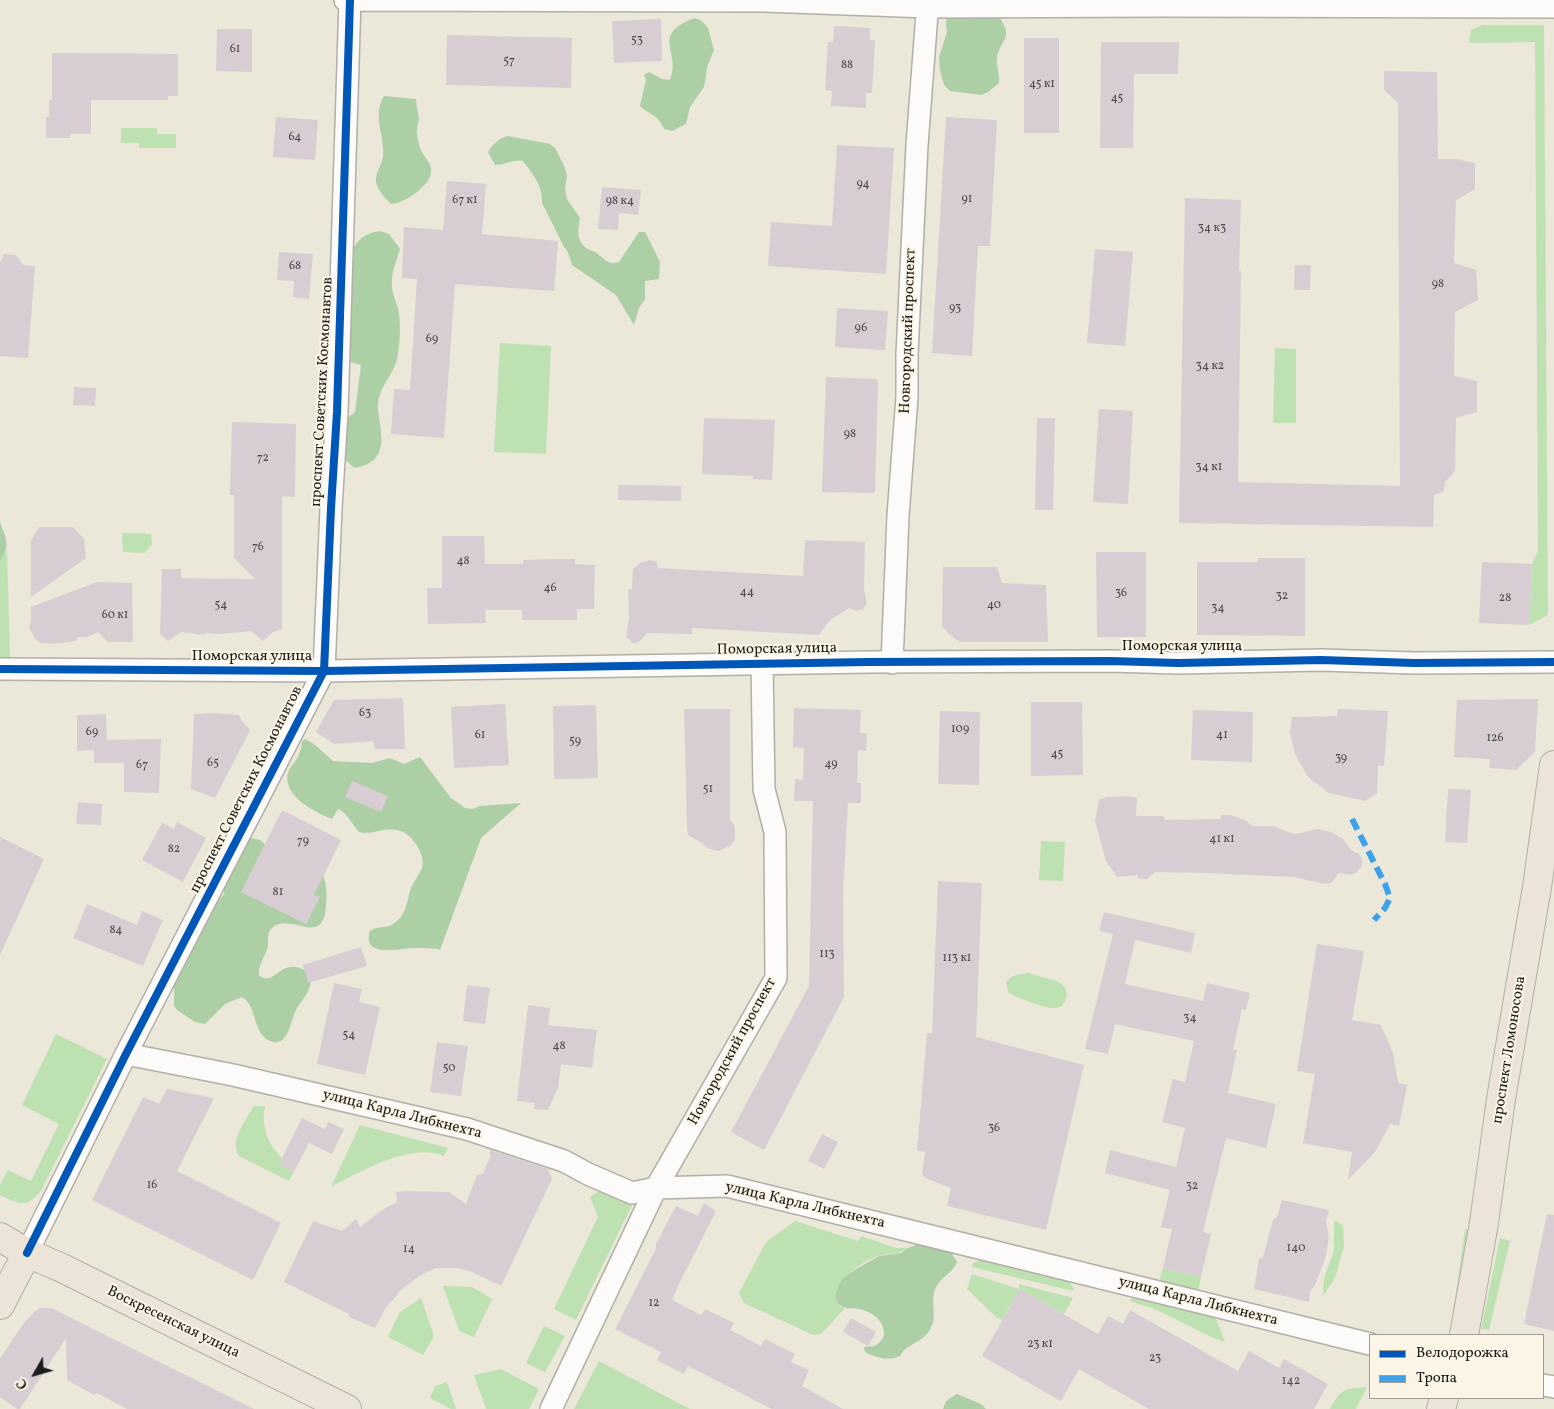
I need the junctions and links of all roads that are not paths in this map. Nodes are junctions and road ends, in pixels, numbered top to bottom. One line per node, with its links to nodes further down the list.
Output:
1 (345, 0): 2 (street)
2 (350, 0): 3 (street); 9 (street, проспект Советских Космонавтов)
3 (928, 4): 4 (street); 6 (street, Новгородский проспект)
4 (1554, 7)
5 (1554, 662): 6 (street, Поморская улица)
6 (892, 663): 7 (street, Поморская улица)
7 (762, 664): 9 (street, Поморская улица); 12 (street, Новгородский проспект)
8 (0, 669): 9 (street, Поморская улица)
9 (324, 671): 11 (street, проспект Советских Космонавтов)
10 (1554, 765): 16 (main road, проспект Ломоносова)
11 (126, 1054): 12 (street, улица Карла Либкнехта); 14 (street, проспект Советских Космонавтов)
12 (656, 1188): 17 (street, улица Карла Либкнехта); 19 (street, Новгородский проспект)
13 (0, 1237): 14 (main road, Воскресенская улица)
14 (27, 1253): 15 (main road, проспект Советских Космонавтов); 18 (main road, Воскресенская улица)
15 (0, 1305)
16 (1464, 1334)
17 (1369, 1344)
18 (347, 1409)
19 (551, 1409)

